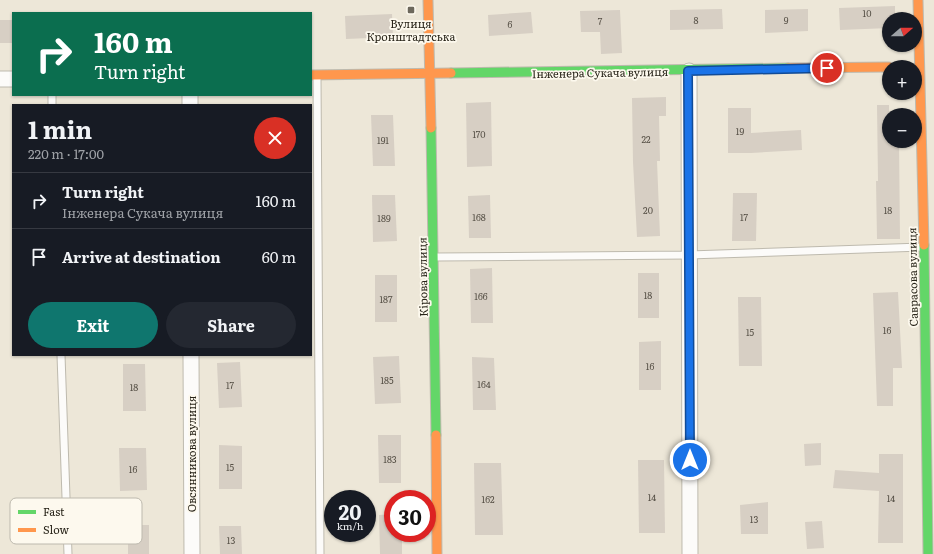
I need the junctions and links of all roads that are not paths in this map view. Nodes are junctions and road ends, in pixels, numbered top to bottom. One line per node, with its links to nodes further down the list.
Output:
1 (428, 0): 6 (street, Кірова вулиця)
2 (918, 0): 3 (street, Саврасова вулиця)
3 (917, 60)
4 (882, 68): 5 (street, Інженера Сукача вулиця)
5 (688, 71): 6 (street, Інженера Сукача вулиця); 12 (street)
6 (430, 74): 7 (street, Інженера Сукача вулиця); 13 (street, Кірова вулиця)
7 (314, 75): 20 (lane)
8 (0, 79): 9 (street)
9 (12, 79)
10 (918, 100): 11 (street, Саврасова вулиця)
11 (924, 247): 12 (lane); 23 (street, Саврасова вулиця)
12 (689, 255): 13 (lane); 22 (street)
13 (434, 258): 21 (street, Кірова вулиця)
14 (61, 356): 16 (lane)
15 (191, 356): 19 (street, Овсянникова вулиця)
16 (66, 498)
17 (68, 544): 18 (lane)
18 (68, 554)
19 (192, 554)
20 (320, 554)
21 (437, 554)
22 (690, 554)
23 (928, 554)

